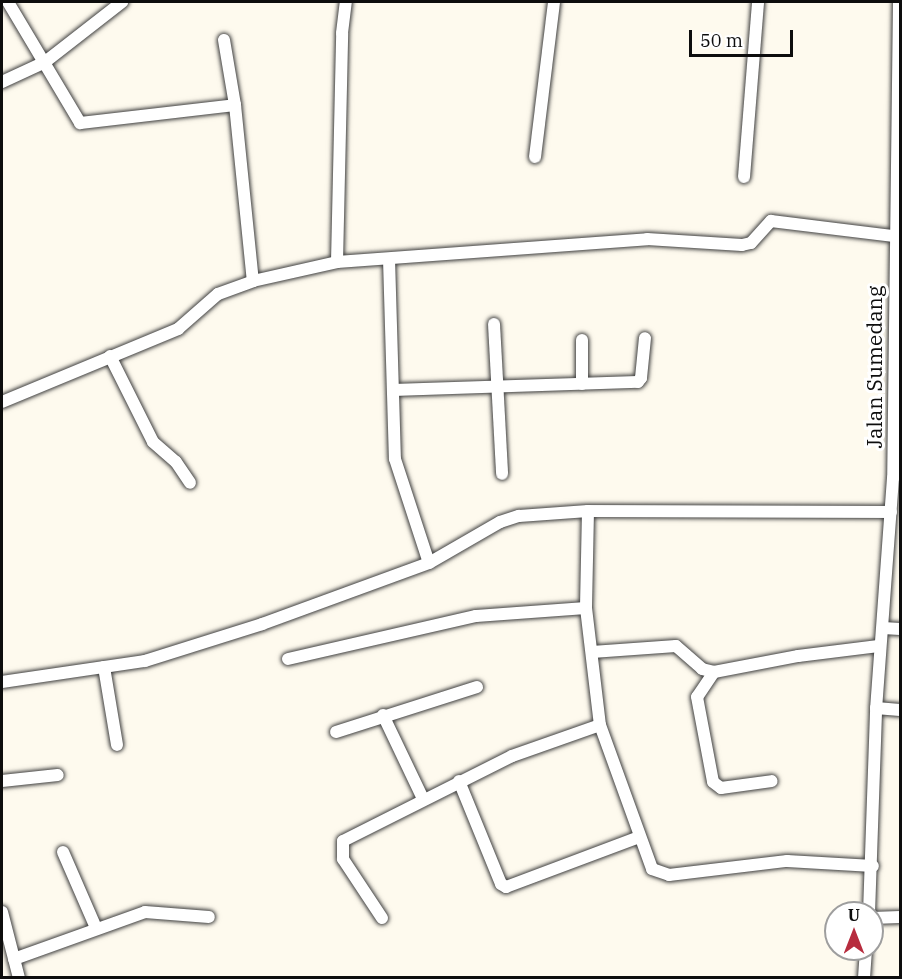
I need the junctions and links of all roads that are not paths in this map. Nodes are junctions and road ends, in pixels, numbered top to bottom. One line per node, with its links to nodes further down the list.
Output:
1 (8, 2): 8 (street)
2 (122, 2): 8 (street)
3 (346, 2): 15 (street)
4 (554, 2): 11 (street)
5 (758, 2): 12 (street)
6 (899, 2): 13 (street, Jalan Sumedang)
7 (224, 40): 10 (street)
8 (45, 62): 9 (street); 10 (street)
9 (2, 82)
10 (236, 105): 16 (street)
11 (535, 157)
12 (744, 177)
13 (894, 236): 14 (street); 25 (street, Jalan Sumedang)
14 (389, 259): 15 (street); 23 (street)
15 (337, 262): 16 (street)
16 (253, 281): 20 (street)
17 (494, 324): 21 (street)
18 (645, 338): 22 (street)
19 (582, 340): 22 (street)
20 (110, 356): 24 (street); 28 (street)
21 (499, 384): 22 (street); 23 (street); 26 (street)
22 (582, 384)
23 (393, 390): 31 (street)
24 (2, 402)
25 (897, 409): 27 (street, Jalan Sumedang)
26 (502, 474)
27 (897, 478): 30 (street, Jalan Sumedang)
28 (190, 483)
29 (588, 511): 30 (street); 31 (street); 32 (street)
30 (891, 512): 33 (street, Jalan Sumedang)
31 (429, 563): 38 (street)
32 (586, 608): 36 (street); 37 (street)
33 (883, 628): 34 (street); 35 (street, Jalan Sumedang)
34 (900, 629)
35 (878, 646): 39 (street); 42 (street, Jalan Sumedang)
36 (592, 652): 39 (street); 45 (street)
37 (288, 659)
38 (104, 667): 40 (street); 47 (street)
39 (714, 672): 51 (street)
40 (2, 682)
41 (477, 687): 44 (street)
42 (876, 708): 43 (street); 55 (street, Jalan Sumedang)
43 (900, 710)
44 (383, 715): 46 (street); 52 (street)
45 (600, 725): 50 (street); 53 (street)
46 (336, 732)
47 (117, 745)
48 (58, 775): 49 (street)
49 (2, 781)
50 (459, 781): 52 (street); 53 (street)
51 (772, 781)
52 (423, 799): 60 (street)
53 (639, 837): 55 (street)
54 (63, 852): 62 (street)
55 (873, 866): 56 (street, Jalan Sumedang)
56 (870, 901)
57 (2, 912): 63 (street)
58 (209, 917): 62 (street)
59 (900, 917): 61 (street)
60 (382, 918)
61 (884, 918)
62 (96, 928): 63 (street)
63 (14, 959): 65 (street)
64 (865, 961): 66 (street)
65 (19, 978)
66 (864, 978)

